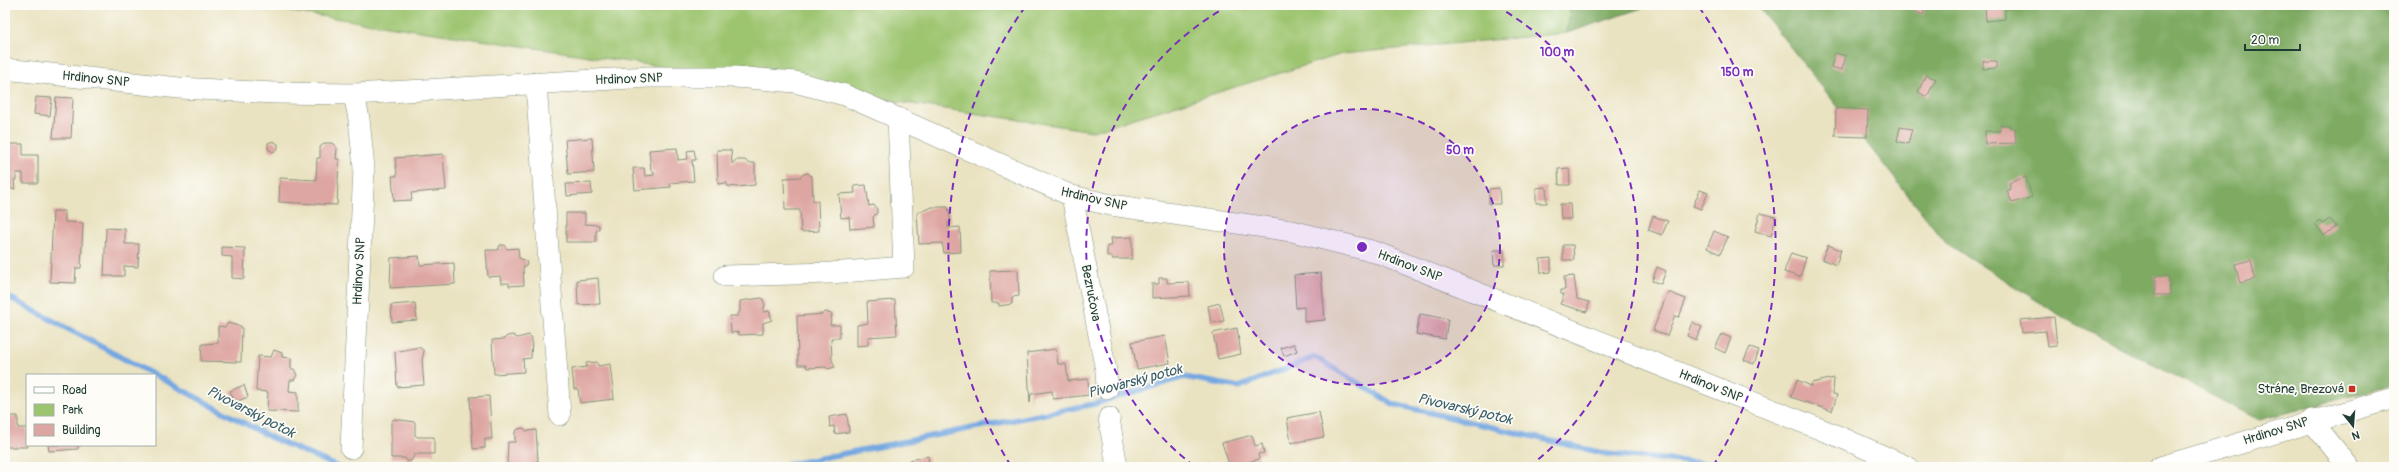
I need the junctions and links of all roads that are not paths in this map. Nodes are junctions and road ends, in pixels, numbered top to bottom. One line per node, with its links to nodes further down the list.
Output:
1 (5, 69): 3 (street, Hrdinov SNP)
2 (536, 83): 3 (street, Hrdinov SNP); 4 (street, Hrdinov SNP); 9 (street)
3 (354, 94): 12 (street, Hrdinov SNP)
4 (898, 118): 5 (street, Hrdinov SNP); 6 (street)
5 (1072, 196): 7 (street, Bezručova); 14 (street, Hrdinov SNP)
6 (725, 276)
7 (1107, 389)
8 (2394, 398): 11 (street, Hrdinov SNP)
9 (560, 415)
10 (1109, 418): 13 (street)
11 (2311, 420): 15 (street, Hrdinov SNP); 16 (street)
12 (351, 448)
13 (1117, 467)
14 (1908, 467)
15 (2160, 467)
16 (2349, 467)

